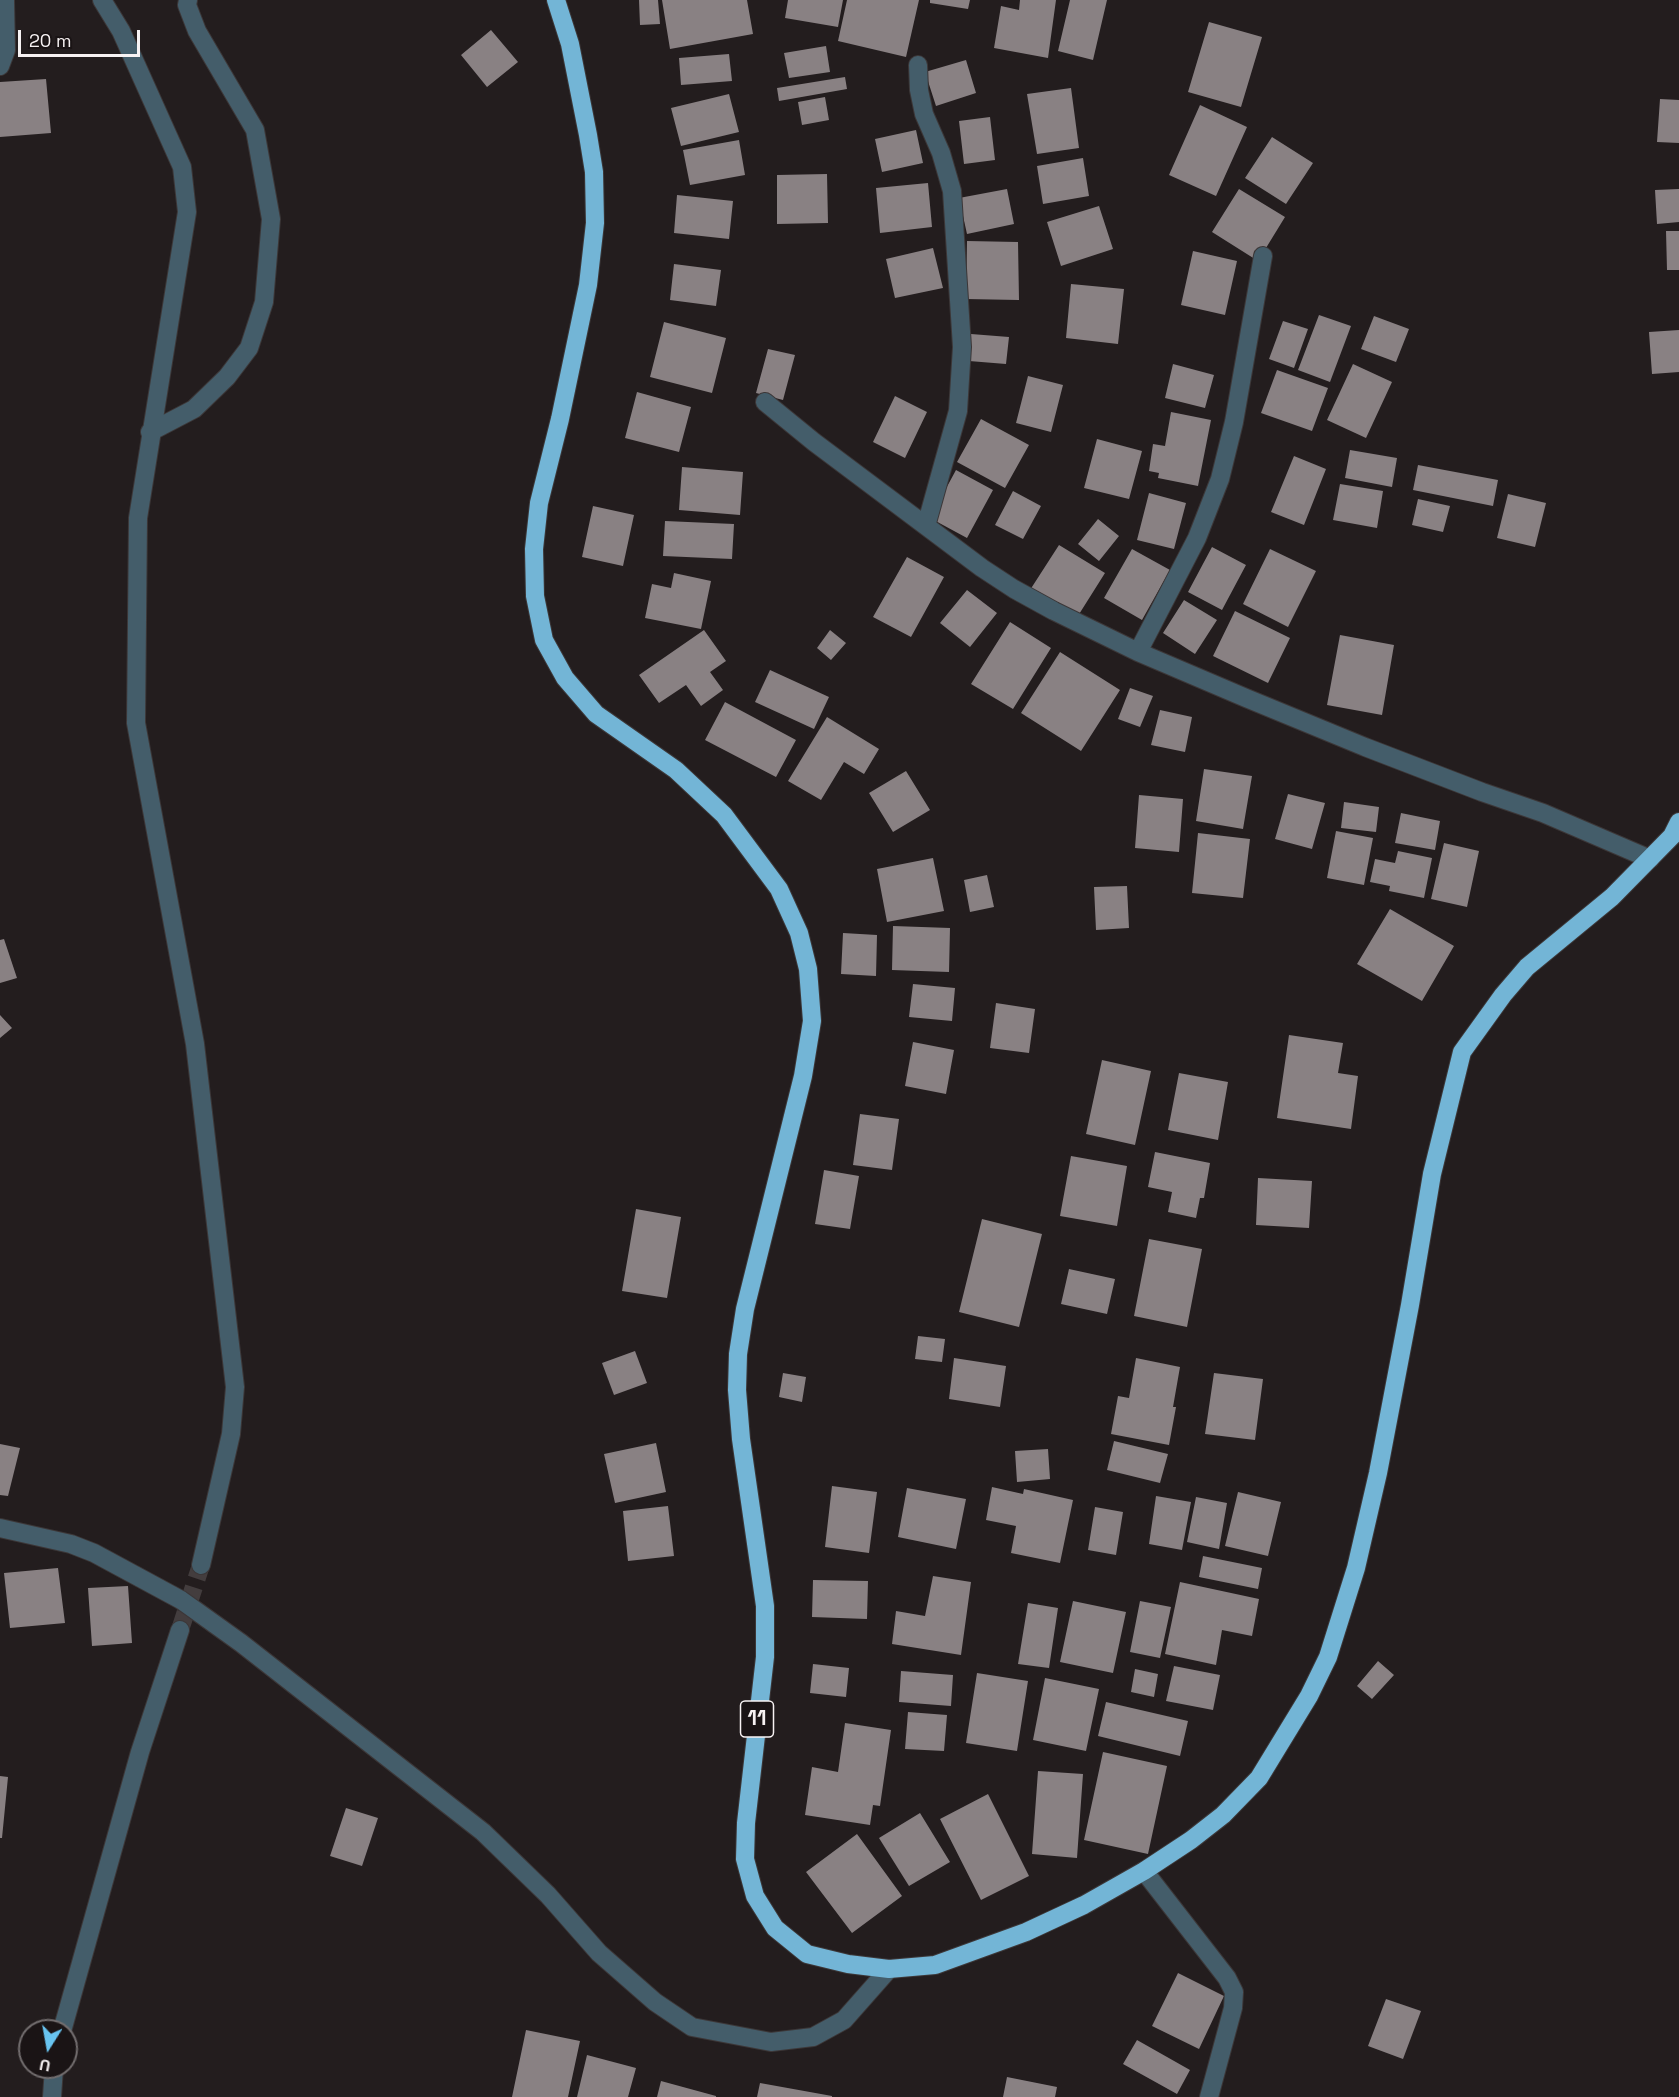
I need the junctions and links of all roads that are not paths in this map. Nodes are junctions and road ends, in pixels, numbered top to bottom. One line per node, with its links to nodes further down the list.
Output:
1 (5, 0): 6 (street)
2 (102, 0): 9 (street)
3 (188, 0): 9 (street)
4 (556, 0): 18 (highway, 11)
5 (918, 65): 10 (street)
6 (0, 66)
7 (1263, 256): 11 (street)
8 (765, 402): 10 (street)
9 (150, 432): 15 (street)
10 (926, 526): 11 (street)
11 (1138, 652): 13 (street)
12 (1679, 822): 13 (highway, 11)
13 (1650, 859): 17 (highway, 11)
14 (0, 1528): 18 (street)
15 (201, 1565)
16 (180, 1630): 19 (street)
17 (1144, 1871): 18 (highway, 11); 22 (street)
18 (889, 1969)
19 (65, 2019)
20 (53, 2079): 21 (street)
21 (52, 2097)
22 (1209, 2097)

